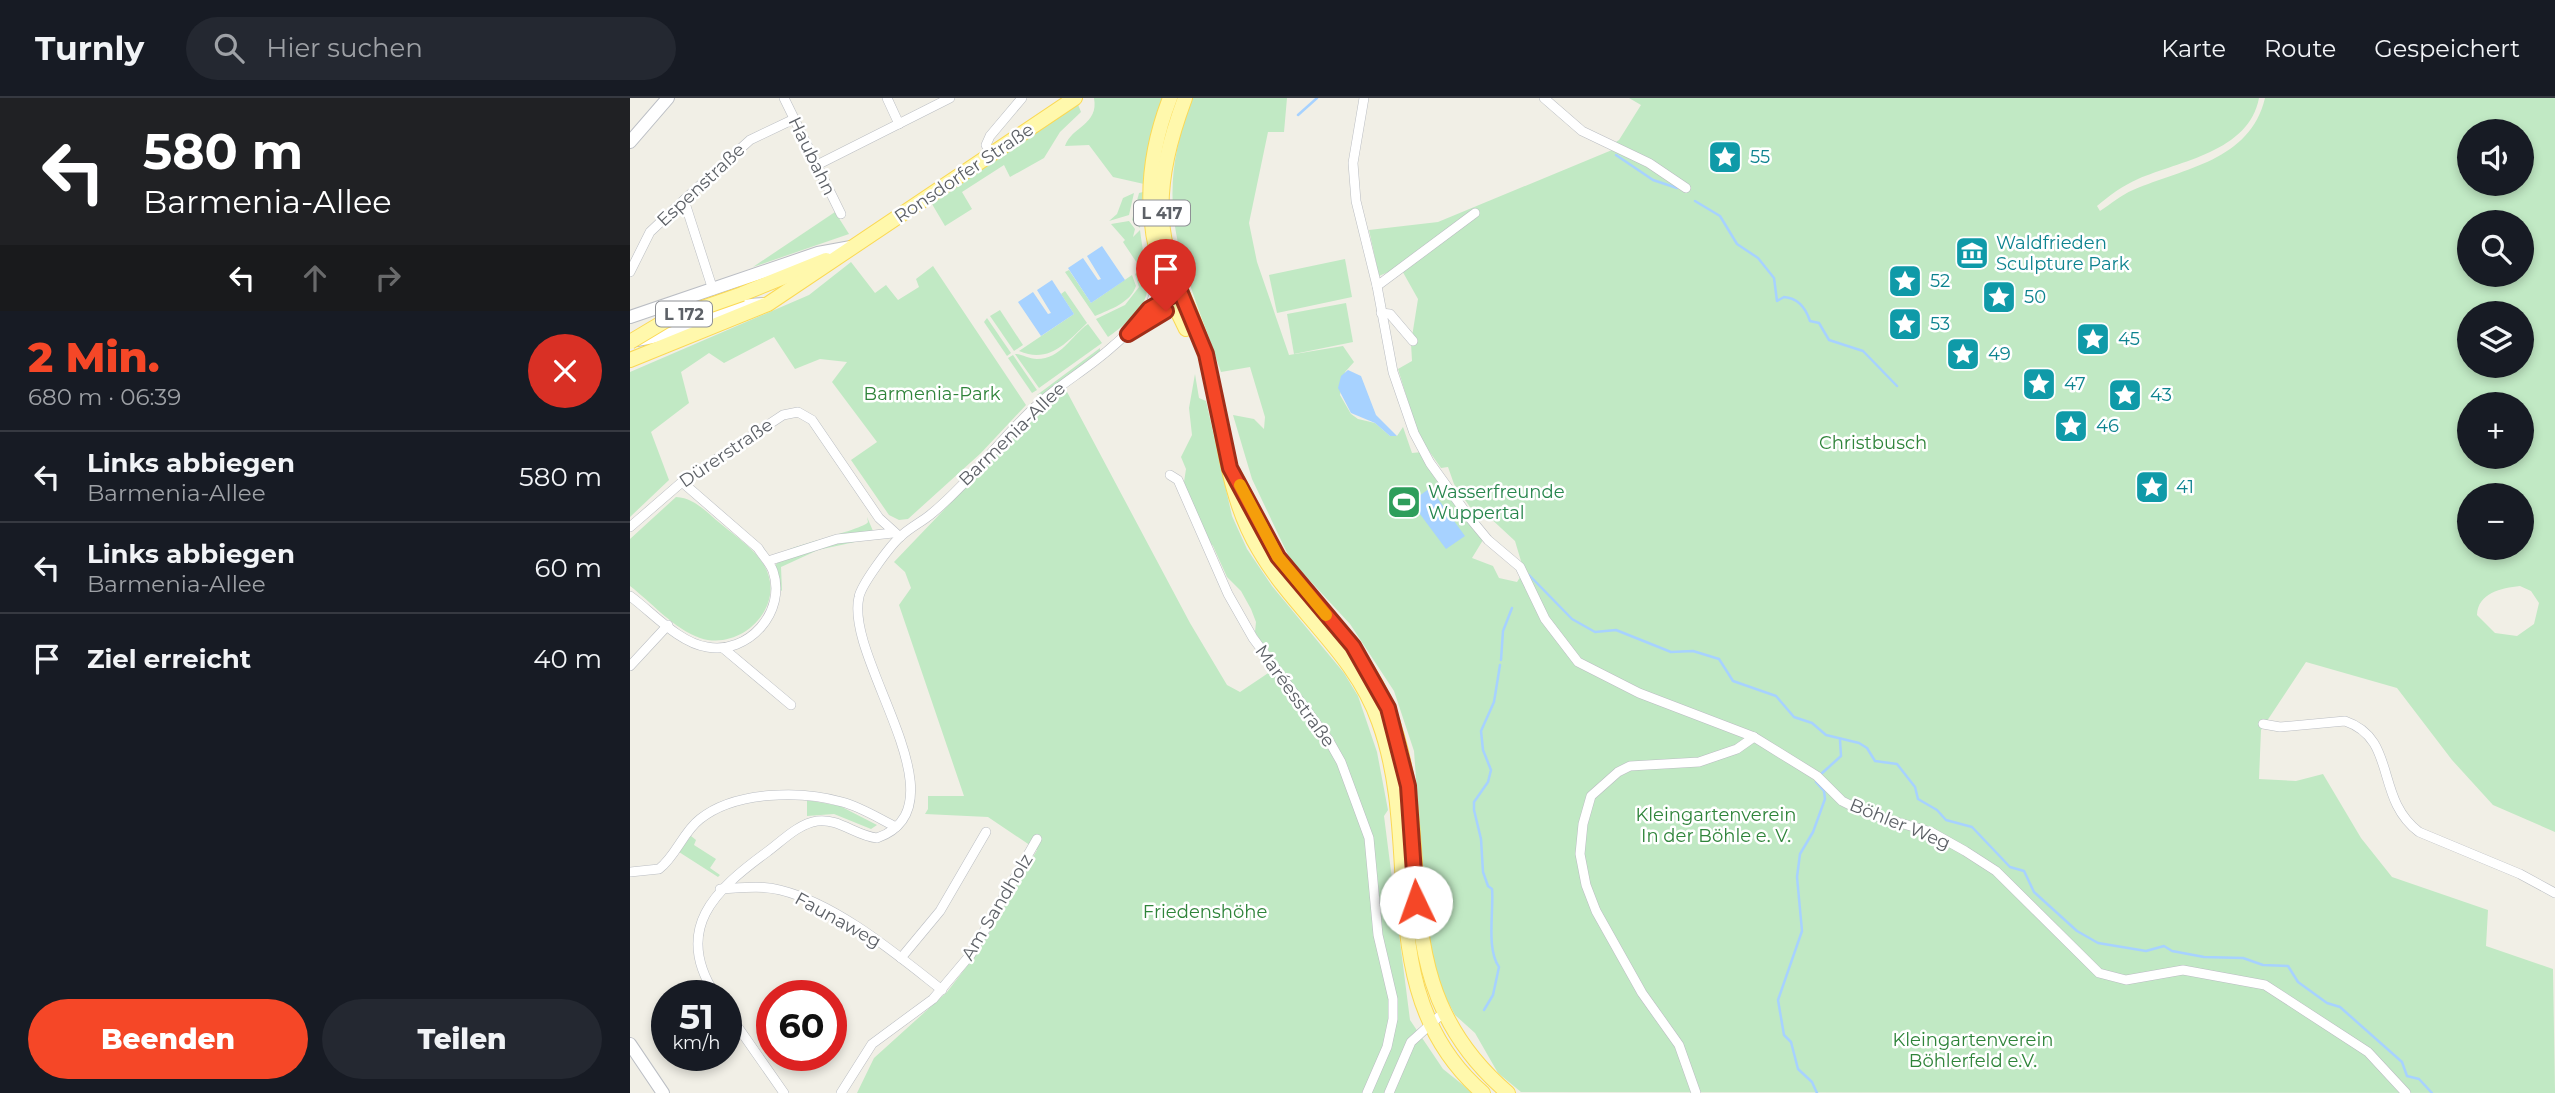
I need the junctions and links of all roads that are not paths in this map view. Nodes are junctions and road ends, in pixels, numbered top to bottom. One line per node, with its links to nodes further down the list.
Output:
1 (668, 98): 13 (street)
2 (784, 98): 11 (street, Haubahn)
3 (887, 98): 12 (street)
4 (950, 98): 12 (street)
5 (1022, 98): 14 (street)
6 (1075, 98): 14 (main road, Ronsdorfer Straße)
7 (1170, 98): 21 (main road, L 417)
8 (1185, 98): 26 (main road, L 417)
9 (1364, 98): 24 (street)
10 (1545, 98): 16 (street)
11 (794, 119): 15 (street, Haubahn); 17 (street, Espenstraße)
12 (899, 124): 15 (street)
13 (630, 142)
14 (992, 153): 20 (main road, Ronsdorfer Straße)
15 (817, 165): 19 (street, Haubahn)
16 (1686, 188)
17 (684, 200): 23 (street, Espenstraße); 25 (street)
18 (1475, 213): 24 (street)
19 (841, 214)
20 (851, 247): 22 (street, Ronsdorfer Straße); 22 (main road, Ronsdorfer Straße / L 172)
21 (1156, 261): 26 (main road, L 417); 28 (street, Barmenia-Allee)
22 (820, 262): 25 (street, Ronsdorfer Straße); 27 (main road, Ronsdorfer Straße); 32 (main road, L 172, bridge)
23 (630, 272)
24 (1377, 286): 29 (street)
25 (713, 290): 30 (street, Ronsdorfer Straße)
26 (1177, 299): 28 (street, Barmenia-Allee); 31 (street, Barmenia-Allee); 35 (main road, L 417)
27 (768, 304): 32 (street, Ronsdorfer Straße); 34 (main road, L 172)
28 (1149, 309): 31 (street, Barmenia-Allee)
29 (1381, 313): 33 (street); 47 (street, Böhler Weg)
30 (631, 317): 32 (street, Ronsdorfer Straße)
31 (1128, 334): 39 (street, Barmenia-Allee)
32 (633, 341)
33 (1413, 341)
34 (630, 360)
35 (1230, 468): 57 (main road, L 417); 58 (main road, L 417)
36 (1170, 475): 64 (street, Maréesstraße)
37 (682, 482): 38 (street, Dürerstraße); 39 (street, Dürerstraße); 40 (street)
38 (630, 527)
39 (896, 535): 40 (street); 48 (street)
40 (768, 561): 43 (street)
41 (630, 596): 42 (street)
42 (668, 625): 43 (street); 44 (street)
43 (723, 648): 45 (street)
44 (630, 666)
45 (791, 705)
46 (2263, 724): 53 (street)
47 (1754, 737): 68 (street); 69 (street, Böhler Weg)
48 (896, 827): 51 (street); 52 (street)
49 (986, 832): 54 (street)
50 (1037, 839): 56 (street, Am Sandholz)
51 (630, 872)
52 (720, 889): 54 (street, Faunaweg); 55 (street)
53 (2555, 893)
54 (901, 958): 56 (street, Faunaweg)
55 (708, 980)
56 (942, 990): 63 (street, Am Sandholz)
57 (1443, 1013): 58 (street); 67 (main road, L 417)
58 (1430, 1024): 65 (street); 66 (main road, L 417)
59 (742, 1033): 62 (street)
60 (630, 1044): 61 (street)
61 (663, 1093)
62 (784, 1093)
63 (841, 1093)
64 (1367, 1093)
65 (1389, 1093)
66 (1483, 1093)
67 (1508, 1093)
68 (1696, 1093)
69 (2406, 1093)

